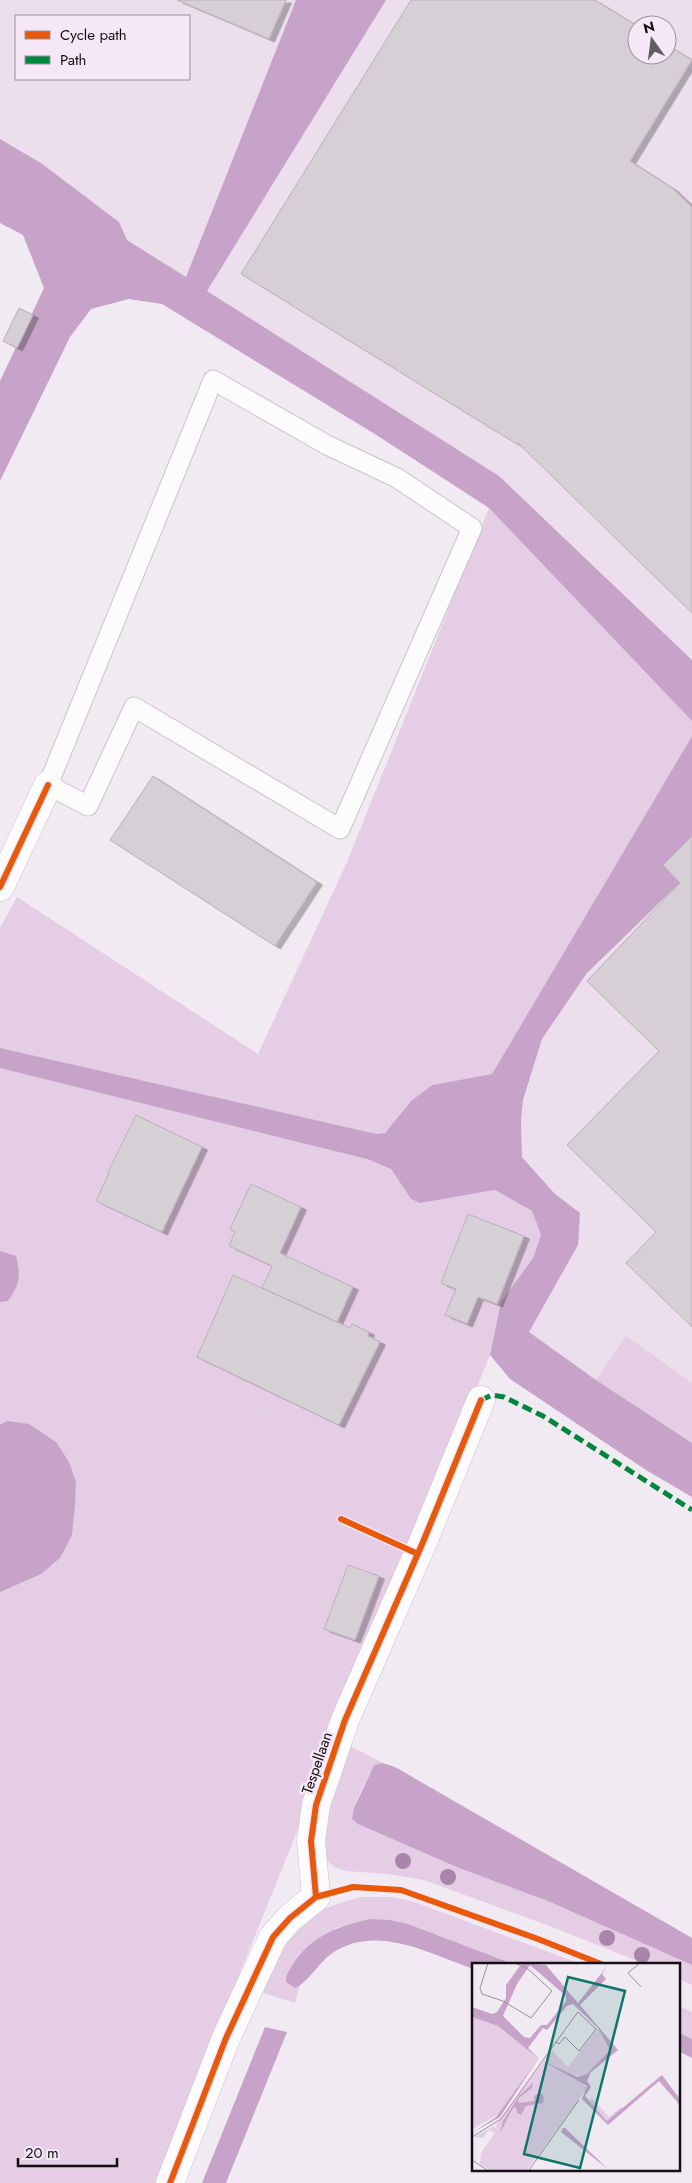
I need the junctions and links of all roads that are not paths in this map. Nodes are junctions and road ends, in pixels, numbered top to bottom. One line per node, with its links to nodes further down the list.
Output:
1 (48, 785): 1 (lane); 2 (street)
2 (0, 887)
3 (481, 1400): 4 (street, Tespellaan)
4 (170, 2183)

